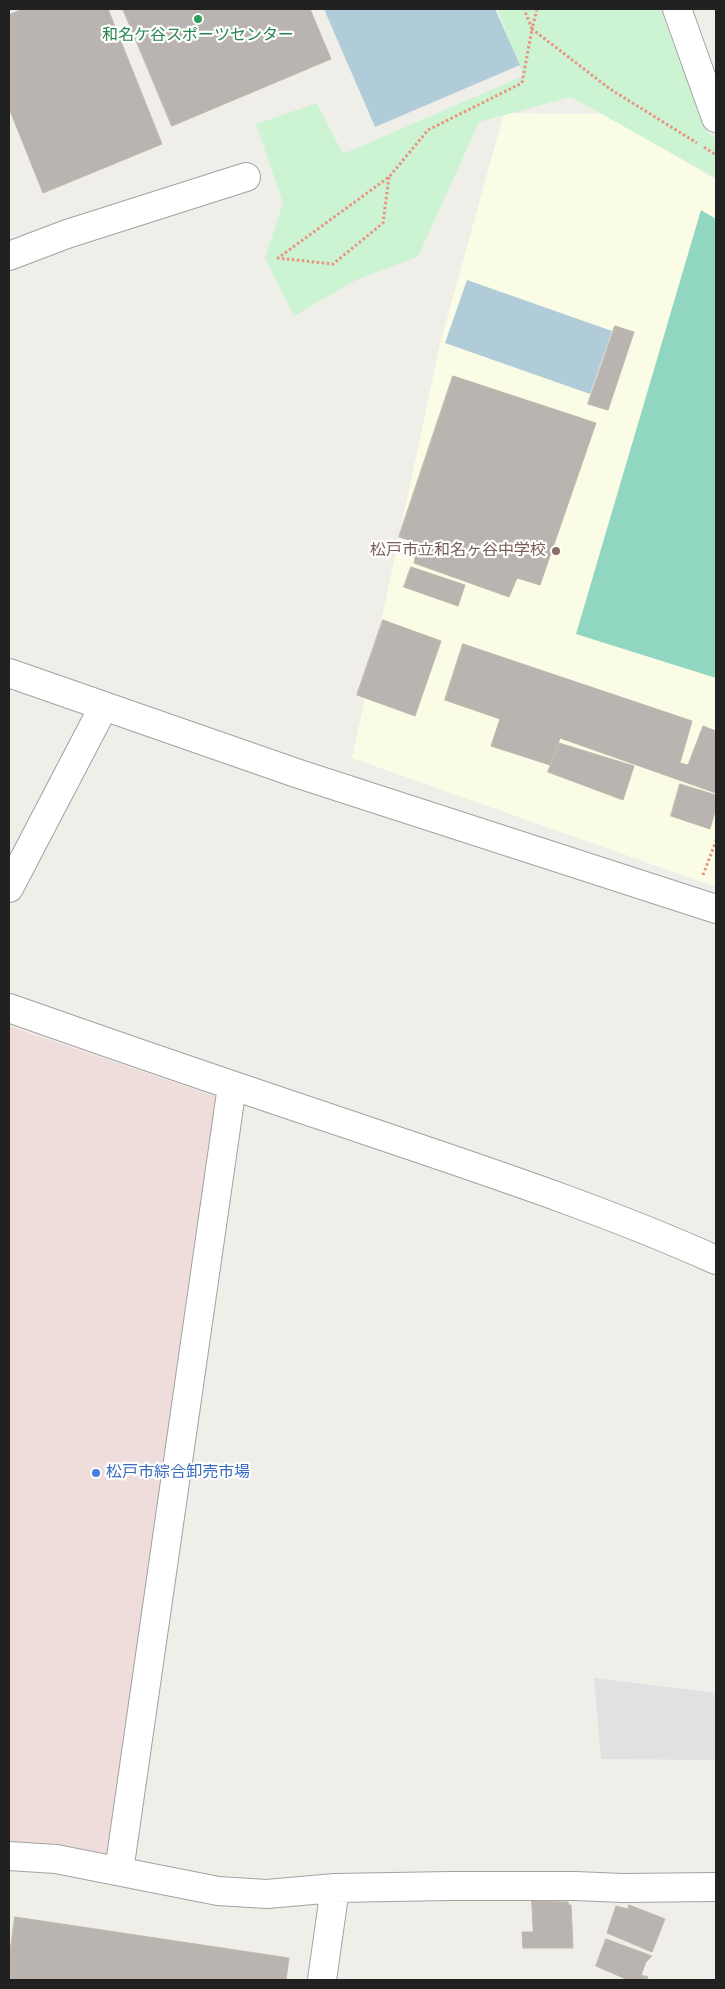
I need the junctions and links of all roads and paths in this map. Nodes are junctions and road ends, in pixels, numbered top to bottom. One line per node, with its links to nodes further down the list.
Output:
1 (524, 9): 4 (path)
2 (537, 9): 4 (path)
3 (678, 9): 5 (street)
4 (532, 29): 6 (path); 8 (path)
5 (716, 118)
6 (716, 155)
7 (246, 177): 9 (street)
8 (389, 177): 8 (path)
9 (9, 256)
10 (9, 673): 11 (street)
11 (104, 706): 14 (street); 15 (street)
12 (716, 841): 13 (path)
13 (701, 881)
14 (9, 888)
15 (716, 909)
16 (9, 1008): 17 (street)
17 (232, 1086): 18 (street); 20 (street)
18 (716, 1260)
19 (9, 1856): 20 (street)
20 (119, 1871): 22 (street)
21 (716, 1887): 22 (street)
22 (335, 1888): 23 (street)
23 (322, 1980)

